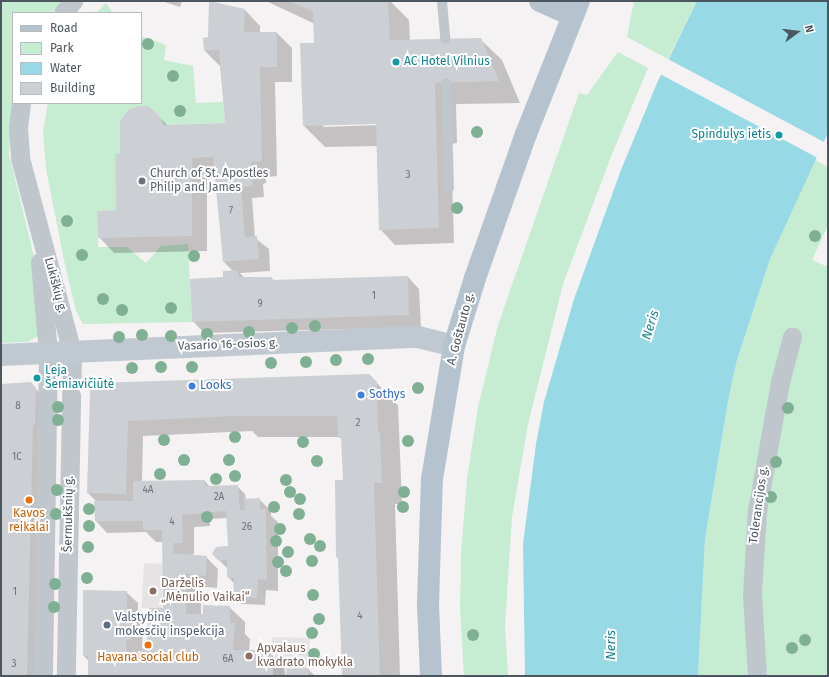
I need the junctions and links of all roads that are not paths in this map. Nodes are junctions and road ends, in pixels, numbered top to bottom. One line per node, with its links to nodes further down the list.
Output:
1 (73, 1): 5 (street)
2 (442, 1): 6 (lane)
3 (540, 1): 4 (main road)
4 (576, 8): 12 (main road, A. Goštauto g.)
5 (64, 12)
6 (445, 39)
7 (446, 83): 9 (lane)
8 (21, 104): 10 (street, Lukiškių g.)
9 (449, 188)
10 (36, 219): 13 (street, Lukiškių g.); 14 (street, Lukiškių g.)
11 (792, 337): 19 (street, Tolerancijos g.)
12 (454, 346): 13 (main road, Vasario 16-osios g.); 18 (main road, A. Goštauto g.)
13 (72, 352): 14 (main road, Vasario 16-osios g.); 17 (street, Šermukšnių g.)
14 (48, 353): 15 (main road, Vasario 16-osios g.); 16 (street, Šermukšnių g.)
15 (1, 355)
16 (43, 676)
17 (66, 676)
18 (431, 676)
19 (757, 676)

